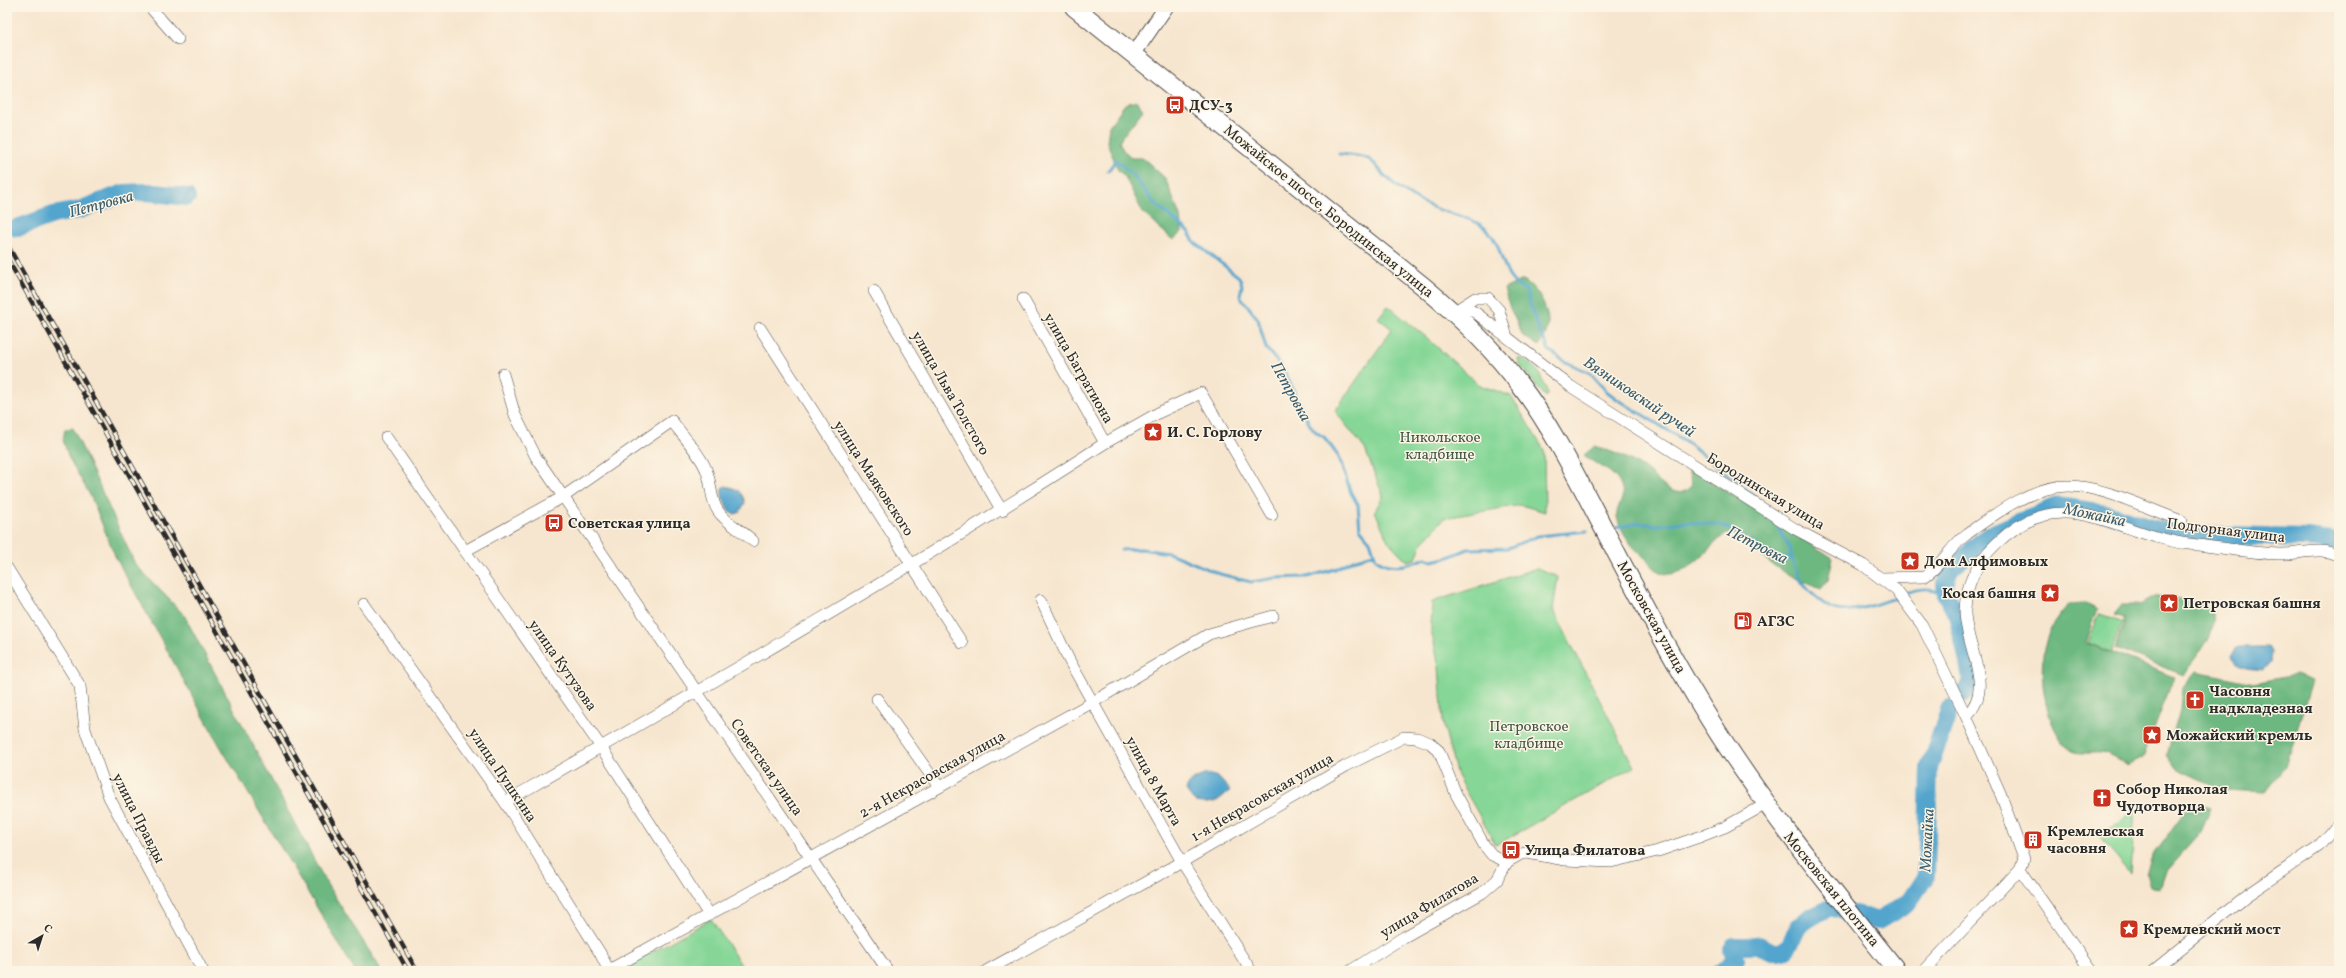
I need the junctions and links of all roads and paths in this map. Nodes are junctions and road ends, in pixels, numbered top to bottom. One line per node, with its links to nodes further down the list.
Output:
1 (150, 7): 4 (street)
2 (1074, 7): 5 (main road, Можайское шоссе, Бородинская улица)
3 (1166, 7): 5 (street)
4 (178, 39)
5 (1133, 55): 8 (main road, Можайское шоссе, Бородинская улица)
6 (874, 291): 16 (street, улица Льва Толстого)
7 (1023, 299): 14 (street, улица Багратиона)
8 (1459, 309): 10 (street, Бородинская улица); 10 (street); 12 (main road, Можайское шоссе, Бородинская улица)
9 (760, 328): 22 (street, улица Маяковского)
10 (1507, 337): 24 (street, Бородинская улица)
11 (503, 374): 15 (street, Советская улица)
12 (1532, 401): 36 (main road, Московская улица)
13 (386, 437): 20 (street, улица Кутузова)
14 (1105, 443): 16 (street); 17 (street, улица Багратиона)
15 (563, 497): 19 (street); 20 (street); 29 (street, Советская улица)
16 (1002, 510): 22 (street)
17 (1272, 515)
18 (2182, 522): 24 (street)
19 (753, 541)
20 (465, 551): 33 (street, улица Кутузова)
21 (2339, 555): 32 (street, Подгорная улица)
22 (912, 565): 28 (street, улица Маяковского); 29 (street)
23 (7, 568): 45 (street, улица Правды)
24 (1882, 578): 32 (street, Бородинская улица)
25 (1041, 600): 31 (street, улица 8 Марта)
26 (364, 604): 35 (street, улица Пушкина)
27 (1273, 616): 31 (street, 2-я Некрасовская улица)
28 (962, 643)
29 (696, 692): 33 (street); 39 (street, Советская улица)
30 (877, 699): 34 (street)
31 (1093, 702): 34 (street, 2-я Некрасовская улица); 40 (street, улица 8 Марта)
32 (1963, 711): 42 (street)
33 (601, 747): 35 (street); 43 (street, улица Кутузова)
34 (939, 787): 39 (street, 2-я Некрасовская улица)
35 (505, 802): 44 (street, улица Пушкина)
36 (1766, 804): 38 (main road, Московская улица); 41 (street)
37 (2339, 822): 53 (street)
38 (1782, 827): 50 (main road, Московская плотина)
39 (812, 859): 43 (street, 2-я Некрасовская улица); 46 (street, Советская улица)
40 (1182, 862): 41 (street, 1-я Некрасовская улица); 47 (street, 1-я Некрасовская улица); 48 (street, улица 8 Марта)
41 (1507, 862): 49 (street, улица Филатова)
42 (2020, 869): 51 (street); 52 (street)
43 (709, 915): 44 (street, 2-я Некрасовская улица)
44 (609, 970)
45 (203, 971)
46 (888, 971)
47 (986, 971)
48 (1251, 971)
49 (1350, 971)
50 (1897, 971)
51 (1924, 971)
52 (2091, 971)
53 (2153, 971)

